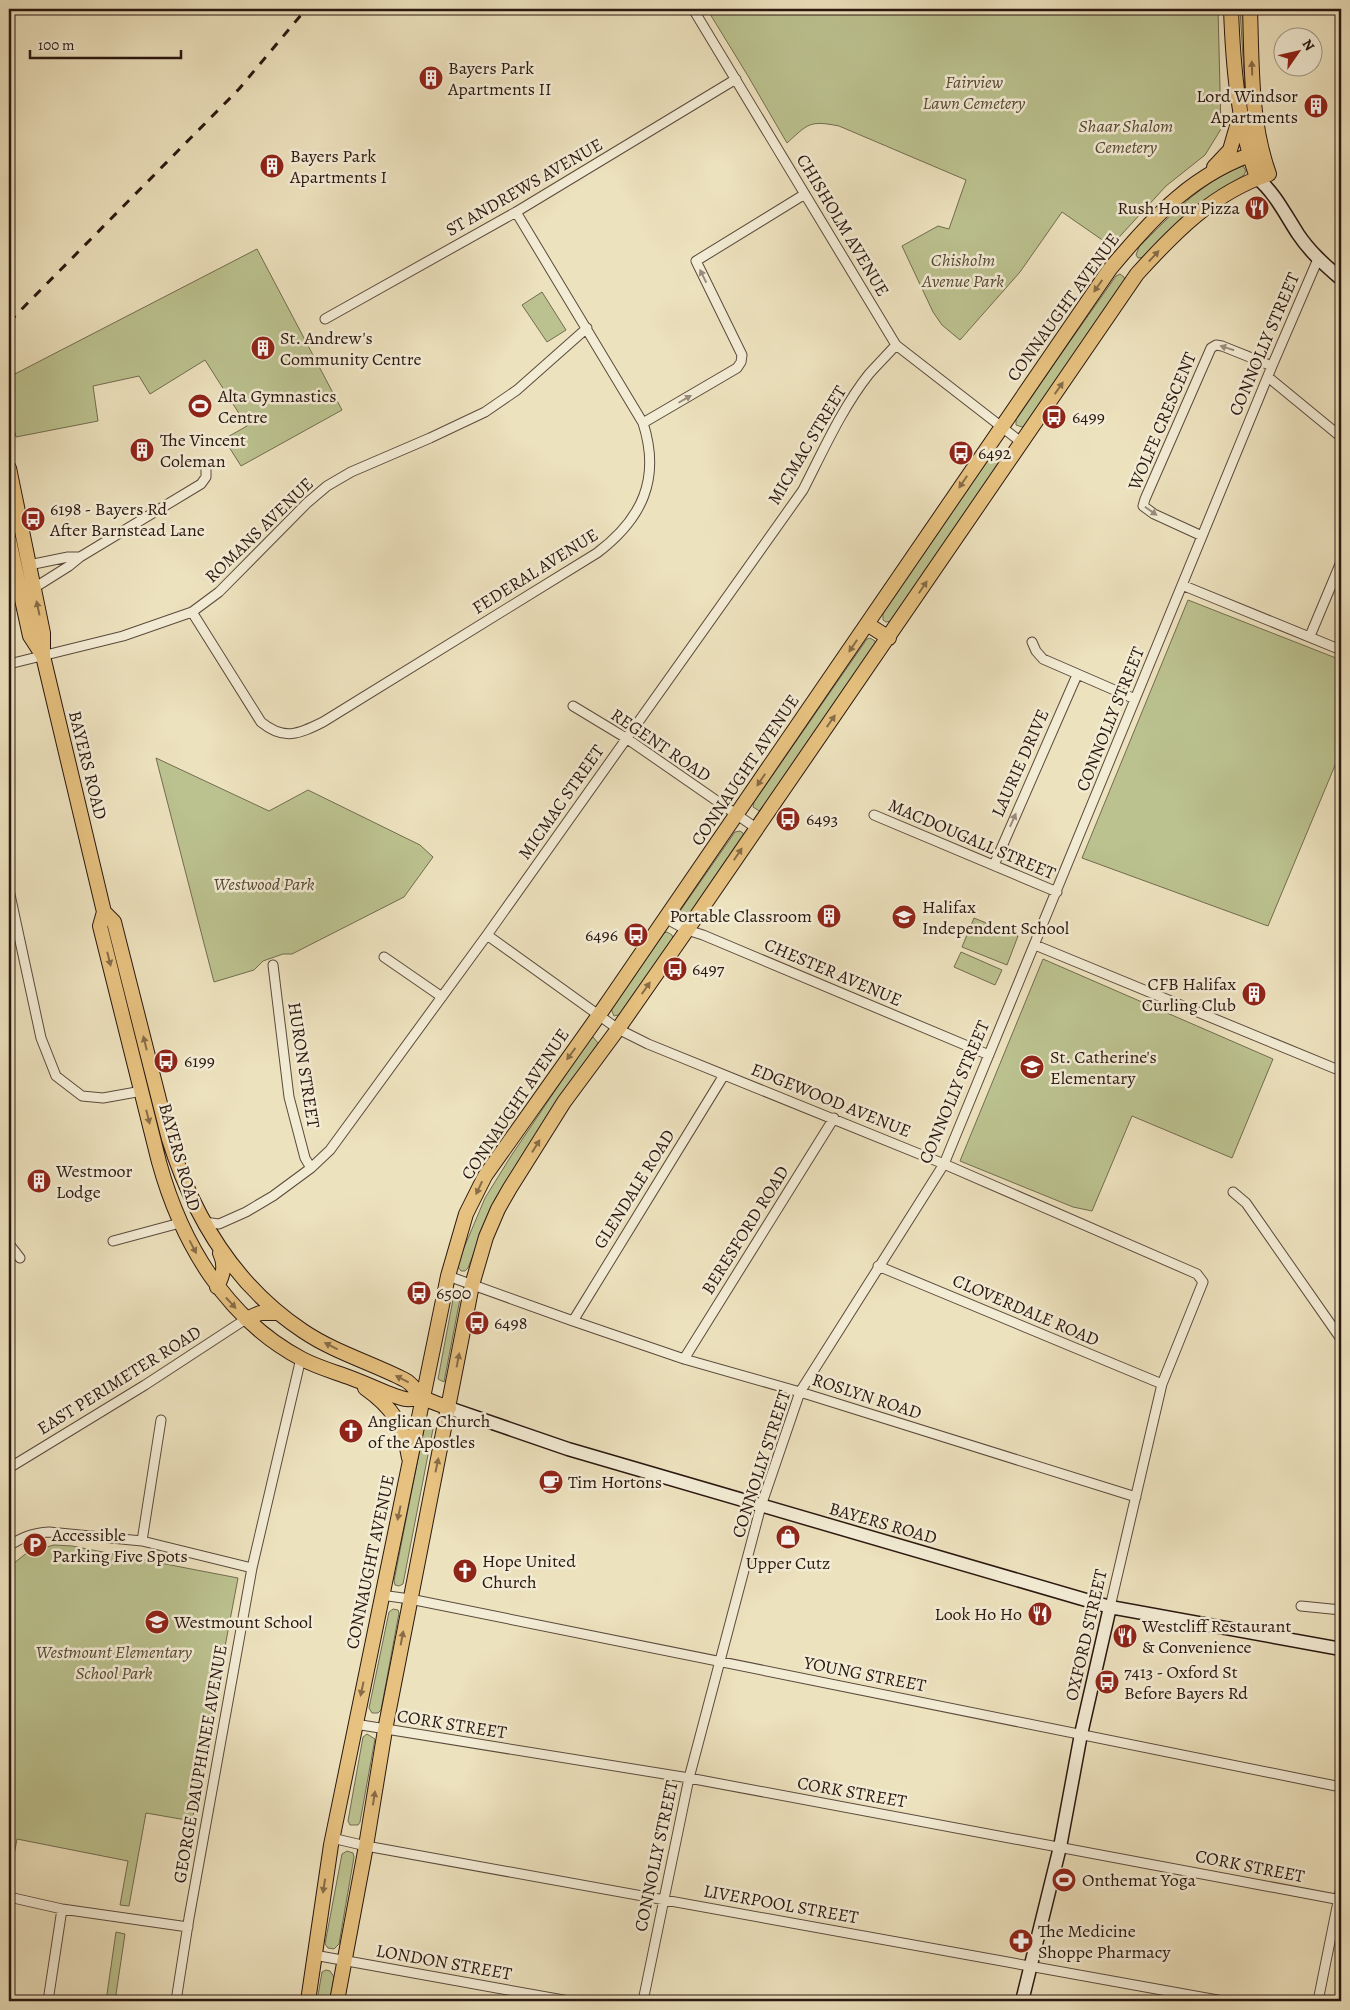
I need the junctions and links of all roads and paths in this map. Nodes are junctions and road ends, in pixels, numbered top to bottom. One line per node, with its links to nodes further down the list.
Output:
1 (693, 9): 4 (street, CHISHOLM AVENUE)
2 (1231, 9): 5 (main road)
3 (1250, 9): 6 (main road, one-way to 3)
4 (736, 79): 9 (street, CHISHOLM AVENUE); 10 (street, ST ANDREWS AVENUE)
5 (1240, 116): 6 (main road); 7 (main road)
6 (1255, 153): 7 (main road, CONNAUGHT AVENUE); 8 (main road)
7 (1204, 176): 19 (main road, CONNAUGHT AVENUE, one-way to 19)
8 (1263, 176): 11 (main road); 21 (main road, one-way to 8)
9 (806, 194): 15 (street, CHISHOLM AVENUE); 18 (street, one-way to 9)
10 (516, 212): 13 (street, ST ANDREWS AVENUE); 14 (street, FEDERAL AVENUE)
11 (1318, 259): 12 (main road); 16 (street, CONNOLLY STREET)
12 (1341, 278)
13 (325, 320)
14 (587, 328): 18 (street, FEDERAL AVENUE); 31 (street, ROMANS AVENUE)
15 (896, 345): 19 (street, CHISHOLM AVENUE); 42 (street, MICMAC STREET)
16 (1272, 366): 17 (street, CONNOLLY STREET); 24 (street, WOLFE CRESCENT, one-way to 24)
17 (1268, 377): 20 (street); 24 (street, CONNOLLY STREET)
18 (643, 423): 31 (street, FEDERAL AVENUE)
19 (1000, 427): 21 (street); 32 (main road, CONNAUGHT AVENUE, one-way to 32)
20 (1341, 437)
21 (1021, 442): 34 (main road, one-way to 21)
22 (9, 468): 28 (main road, BAYERS ROAD)
23 (206, 468): 26 (street)
24 (1202, 536): 29 (street, CONNOLLY STREET)
25 (9, 540): 37 (main road, BAYERS ROAD)
26 (80, 557): 28 (street); 30 (street)
27 (1341, 562): 33 (street)
28 (29, 565): 30 (main road, BAYERS ROAD)
29 (1182, 585): 33 (street); 40 (street, CONNOLLY STREET)
30 (34, 588): 37 (main road, BAYERS ROAD, one-way to 30)
31 (192, 612): 37 (street, ROMANS AVENUE)
32 (868, 624): 34 (main road); 44 (main road, CONNAUGHT AVENUE, one-way to 44)
33 (1310, 636): 36 (street)
34 (888, 638): 45 (main road, one-way to 34)
35 (1032, 642): 39 (street)
36 (1341, 650)
37 (43, 656): 38 (street, ROMANS AVENUE); 49 (main road, BAYERS ROAD)
38 (9, 664)
39 (1077, 675): 40 (street); 46 (street, LAURIE DRIVE, one-way to 39)
40 (1135, 699): 48 (street, CONNOLLY STREET)
41 (573, 706): 42 (street, REGENT ROAD)
42 (626, 738): 44 (street, REGENT ROAD); 52 (street, MICMAC STREET)
43 (874, 815): 46 (street, MACDOUGALL STREET)
44 (736, 816): 45 (street, REGENT ROAD); 50 (main road, CONNAUGHT AVENUE)
45 (756, 828): 51 (main road, one-way to 45)
46 (994, 865): 48 (street, MACDOUGALL STREET)
47 (9, 890): 62 (street)
48 (1057, 892): 53 (street, CONNOLLY STREET)
49 (104, 912): 62 (main road, BAYERS ROAD, one-way to 62); 67 (main road, BAYERS ROAD, one-way to 49)
50 (665, 918): 51 (street, CHESTER AVENUE); 57 (main road, CONNAUGHT AVENUE)
51 (687, 930): 58 (main road, one-way to 51); 59 (street, CHESTER AVENUE)
52 (487, 935): 56 (street, MICMAC STREET); 57 (street, EDGEWOOD AVENUE)
53 (1035, 945): 59 (street, CONNOLLY STREET); 60 (street)
54 (384, 958): 56 (street)
55 (273, 965): 65 (street, HURON STREET)
56 (442, 997): 65 (street, MICMAC STREET)
57 (599, 1015): 58 (street, EDGEWOOD AVENUE); 74 (main road, CONNAUGHT AVENUE, one-way to 74)
58 (618, 1029): 61 (street, EDGEWOOD AVENUE); 76 (main road, one-way to 58)
59 (989, 1055): 64 (street, CONNOLLY STREET)
60 (1341, 1071)
61 (724, 1075): 63 (street, EDGEWOOD AVENUE); 80 (street, GLENDALE ROAD)
62 (142, 1091): 68 (main road, BAYERS ROAD, one-way to 68)
63 (834, 1118): 64 (street, EDGEWOOD AVENUE); 83 (street, BERESFORD ROAD)
64 (944, 1164): 73 (street, CONNOLLY STREET); 75 (street, EDGEWOOD AVENUE)
65 (311, 1168): 67 (street, MICMAC STREET)
66 (1233, 1192): 81 (street)
67 (204, 1222): 70 (main road, BAYERS ROAD)
68 (180, 1223): 69 (street); 77 (main road, BAYERS ROAD, one-way to 77)
69 (113, 1241)
70 (215, 1242): 77 (main road); 78 (main road, BAYERS ROAD)
71 (9, 1244): 72 (street)
72 (20, 1258)
73 (878, 1266): 85 (street, CLOVERDALE ROAD); 86 (street, CONNOLLY STREET)
74 (448, 1276): 76 (street, ROSLYN ROAD); 87 (main road, CONNAUGHT AVENUE)
75 (1203, 1282): 85 (street, OXFORD STREET)
76 (472, 1285): 80 (street, ROSLYN ROAD); 88 (main road, one-way to 76)
77 (217, 1287): 79 (main road, BAYERS ROAD, one-way to 79)
78 (278, 1313): 79 (main road); 87 (main road, BAYERS ROAD, one-way to 78)
79 (246, 1319): 82 (main road, BAYERS ROAD); 91 (street, EAST PERIMETER ROAD)
80 (573, 1321): 83 (street, ROSLYN ROAD)
81 (1341, 1339)
82 (301, 1358): 84 (main road, BAYERS ROAD); 96 (street, GEORGE DAUPHINEE AVENUE)
83 (684, 1358): 86 (street, ROSLYN ROAD)
84 (352, 1378): 87 (main road, BAYERS ROAD); 90 (main road)
85 (1162, 1384): 92 (street, OXFORD STREET)
86 (800, 1392): 92 (street, ROSLYN ROAD); 93 (street, CONNOLLY STREET)
87 (423, 1398): 88 (main road, BAYERS ROAD); 90 (main road, CONNAUGHT AVENUE)
88 (449, 1408): 93 (main road, BAYERS ROAD); 98 (main road, one-way to 88)
89 (160, 1420): 94 (street)
90 (410, 1465): 97 (main road, CONNAUGHT AVENUE, one-way to 97)
91 (9, 1468)
92 (1136, 1498): 100 (street, OXFORD STREET)
93 (760, 1506): 100 (main road, BAYERS ROAD); 103 (street, CONNOLLY STREET)
94 (142, 1541): 95 (street); 96 (street)
95 (9, 1546)
96 (252, 1568): 117 (street, GEORGE DAUPHINEE AVENUE)
97 (381, 1595): 98 (street, YOUNG STREET); 104 (main road, CONNAUGHT AVENUE, one-way to 104)
98 (410, 1599): 103 (street, YOUNG STREET); 105 (main road, one-way to 98)
99 (1301, 1606): 101 (street)
100 (1110, 1607): 102 (main road, BAYERS ROAD); 106 (main road, OXFORD STREET)
101 (1341, 1610)
102 (1341, 1649)
103 (721, 1661): 106 (street, YOUNG STREET); 107 (street, CONNOLLY STREET)
104 (355, 1724): 105 (street, CORK STREET); 109 (main road, CONNAUGHT AVENUE)
105 (385, 1730): 107 (street, CORK STREET); 110 (main road, one-way to 105)
106 (1081, 1734): 108 (street, YOUNG STREET); 111 (main road, OXFORD STREET)
107 (689, 1778): 111 (street, CORK STREET); 114 (street, CONNOLLY STREET)
108 (1341, 1787)
109 (332, 1838): 110 (street, LIVERPOOL STREET); 118 (main road, CONNAUGHT AVENUE, one-way to 118)
110 (366, 1846): 114 (street, LIVERPOOL STREET); 119 (main road)
111 (1060, 1847): 115 (street, CORK STREET); 120 (main road, OXFORD STREET)
112 (1341, 1887): 115 (street)
113 (9, 1897): 116 (street)
114 (663, 1899): 120 (street, LIVERPOOL STREET); 126 (street, CONNOLLY STREET)
115 (1340, 1900): 129 (street)
116 (62, 1909): 117 (street); 121 (street)
117 (188, 1927): 122 (street, GEORGE DAUPHINEE AVENUE)
118 (314, 1955): 119 (street, LONDON STREET); 123 (main road, CONNAUGHT AVENUE)
119 (344, 1960): 124 (main road); 125 (street, LONDON STREET)
120 (1030, 1966): 127 (main road, OXFORD STREET); 128 (street, LIVERPOOL STREET)
121 (48, 2001)
122 (176, 2001)
123 (308, 2001)
124 (337, 2001)
125 (569, 2001)
126 (643, 2001)
127 (1022, 2001)
128 (1223, 2001)
129 (1318, 2001)

